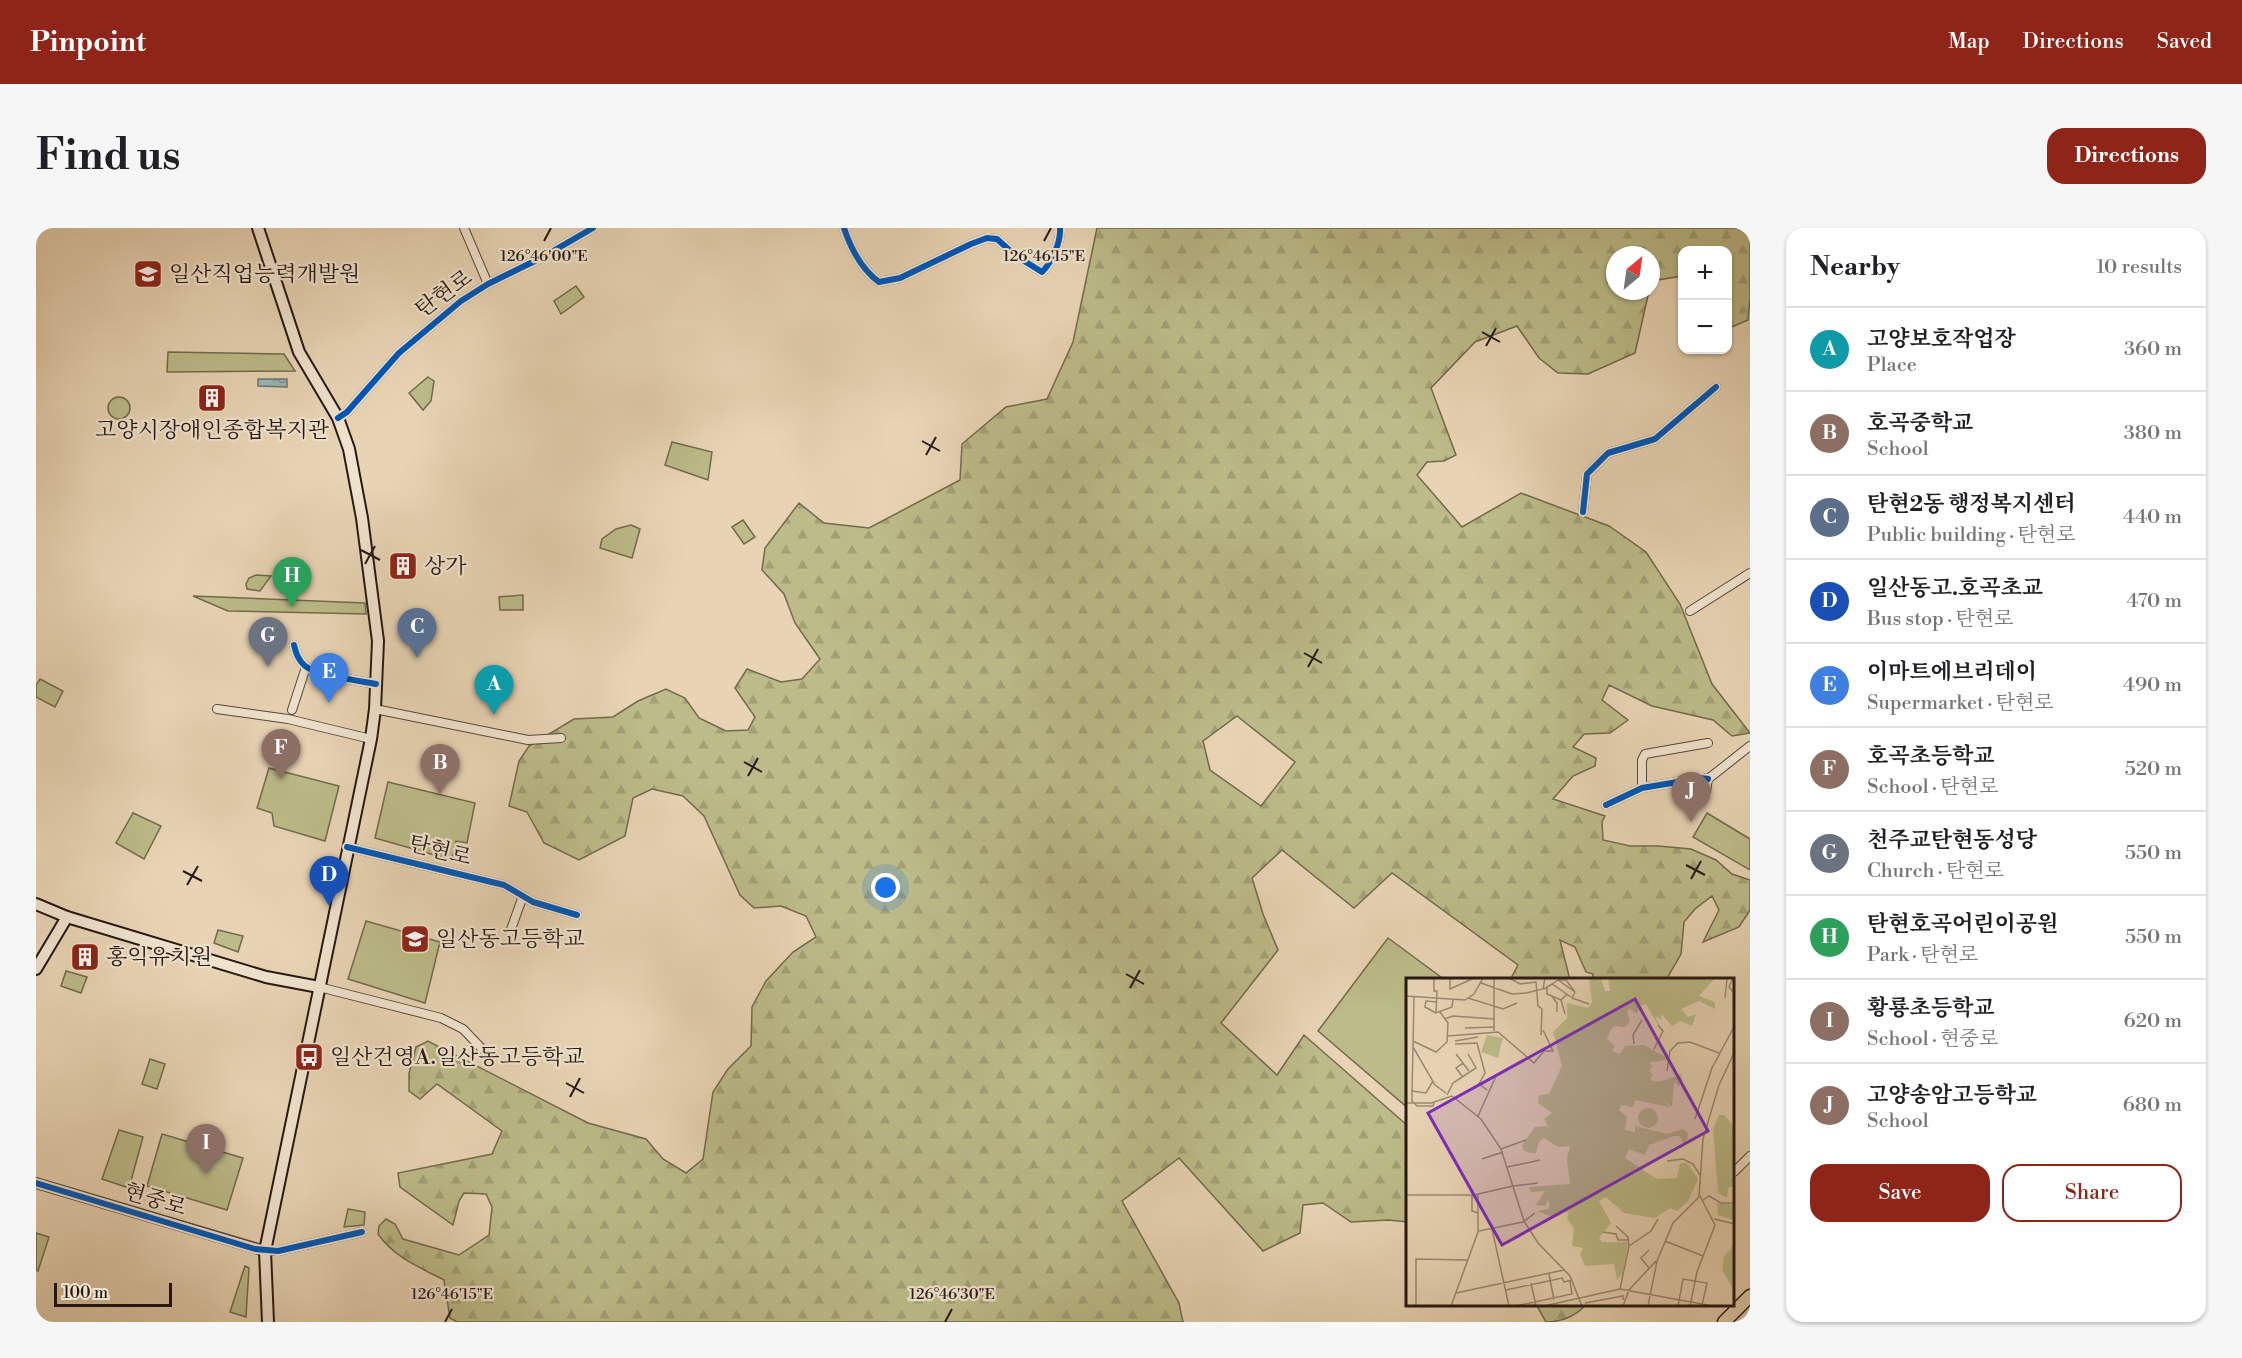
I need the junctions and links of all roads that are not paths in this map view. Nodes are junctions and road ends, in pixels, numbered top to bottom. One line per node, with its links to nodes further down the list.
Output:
1 (258, 228): 8 (main road)
2 (464, 228): 6 (street, 탄현로)
3 (593, 228): 6 (street, 탄현로)
4 (844, 228): 5 (street)
5 (1060, 228)
6 (488, 284): 8 (street, 탄현로)
7 (1716, 387): 9 (street)
8 (338, 418): 14 (main road)
9 (1583, 512)
10 (1750, 573): 11 (street)
11 (1690, 611)
12 (294, 645): 13 (street)
13 (306, 667): 14 (street); 17 (street)
14 (376, 684): 16 (main road)
15 (217, 709): 19 (street)
16 (375, 709): 18 (street); 19 (main road)
17 (292, 710)
18 (561, 738)
19 (370, 739): 26 (main road)
20 (1708, 743): 23 (street)
21 (1750, 746): 22 (street)
22 (1708, 779): 23 (street); 24 (street)
23 (1642, 788): 25 (street)
24 (1697, 803)
25 (1606, 805)
26 (347, 847): 27 (street, 탄현로); 33 (main road)
27 (523, 896): 29 (street, 탄현로); 31 (street)
28 (36, 904): 30 (main road)
29 (577, 915)
30 (67, 917): 32 (main road); 33 (main road)
31 (510, 933)
32 (36, 969)
33 (319, 987): 34 (street); 39 (main road)
34 (486, 1054)
35 (1750, 1156): 36 (street)
36 (1735, 1171)
37 (36, 1184): 39 (street, 현중로)
38 (362, 1232): 39 (street)
39 (264, 1251): 41 (main road)
40 (1750, 1296): 42 (main road)
41 (268, 1322)
42 (1724, 1322)

